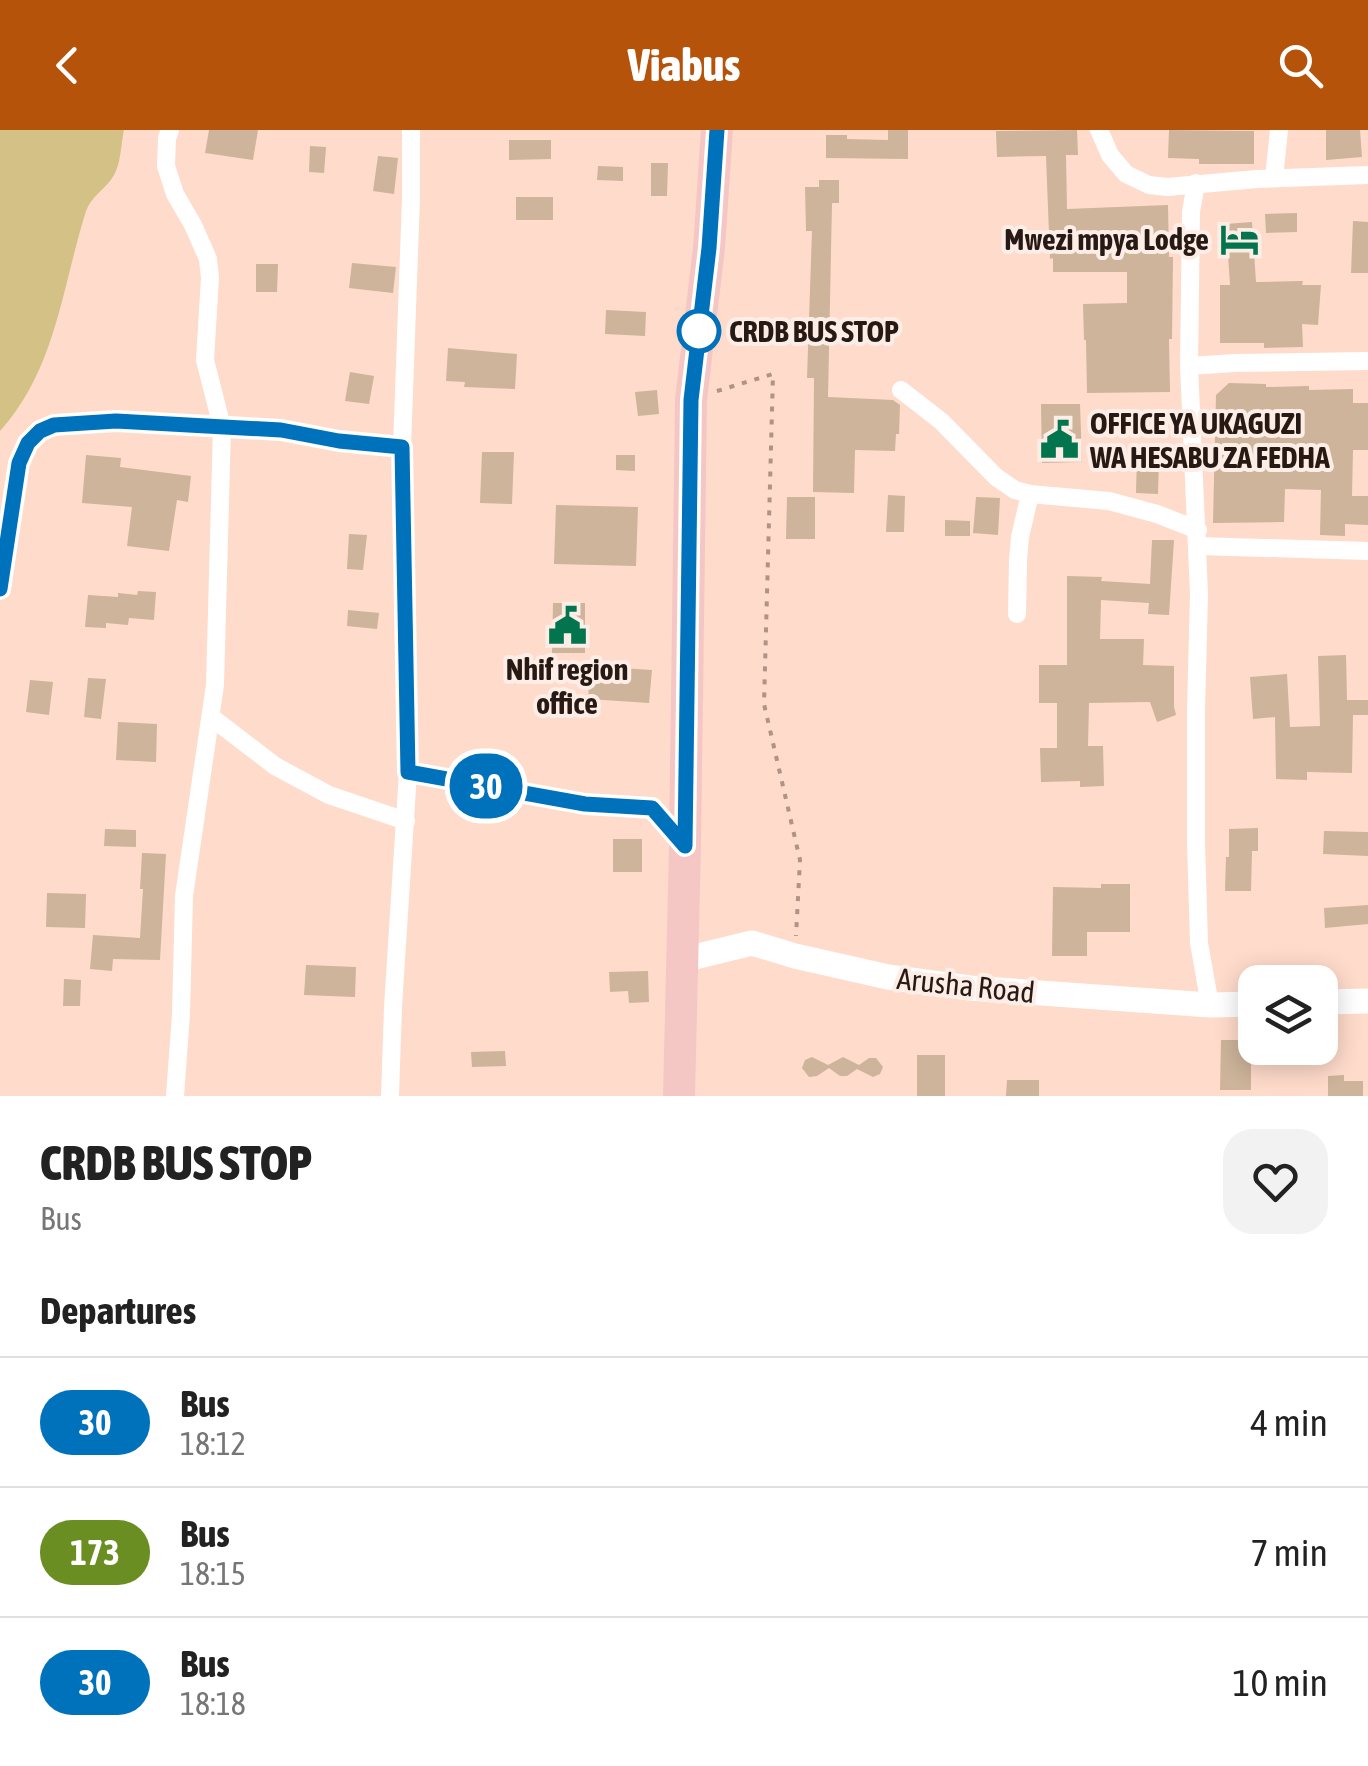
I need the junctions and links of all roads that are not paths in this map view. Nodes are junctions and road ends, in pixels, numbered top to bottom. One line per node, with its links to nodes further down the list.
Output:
1 (170, 130): 12 (street)
2 (411, 130): 13 (street)
3 (717, 130): 22 (highway)
4 (1099, 130): 8 (street)
5 (1279, 130): 7 (street)
6 (1368, 175): 7 (street)
7 (1274, 178): 8 (street)
8 (1196, 183): 10 (street)
9 (1368, 360): 10 (street)
10 (1189, 366): 15 (street)
11 (902, 390): 14 (street)
12 (222, 427): 13 (street); 17 (street); 19 (street)
13 (402, 447): 20 (street)
14 (1030, 494): 15 (street); 18 (street)
15 (1198, 538): 16 (street); 27 (street)
16 (1368, 552)
17 (0, 589)
18 (1018, 614)
19 (211, 718): 21 (street); 28 (street)
20 (408, 772): 21 (street); 22 (street)
21 (406, 821): 29 (street)
22 (685, 846): 23 (highway)
23 (682, 960): 27 (main road, Arusha Road); 30 (highway)
24 (1368, 1001): 25 (main road)
25 (1338, 1002)
26 (1238, 1004): 27 (main road, Arusha Road)
27 (1210, 1005)
28 (175, 1096)
29 (390, 1096)
30 (679, 1096)

